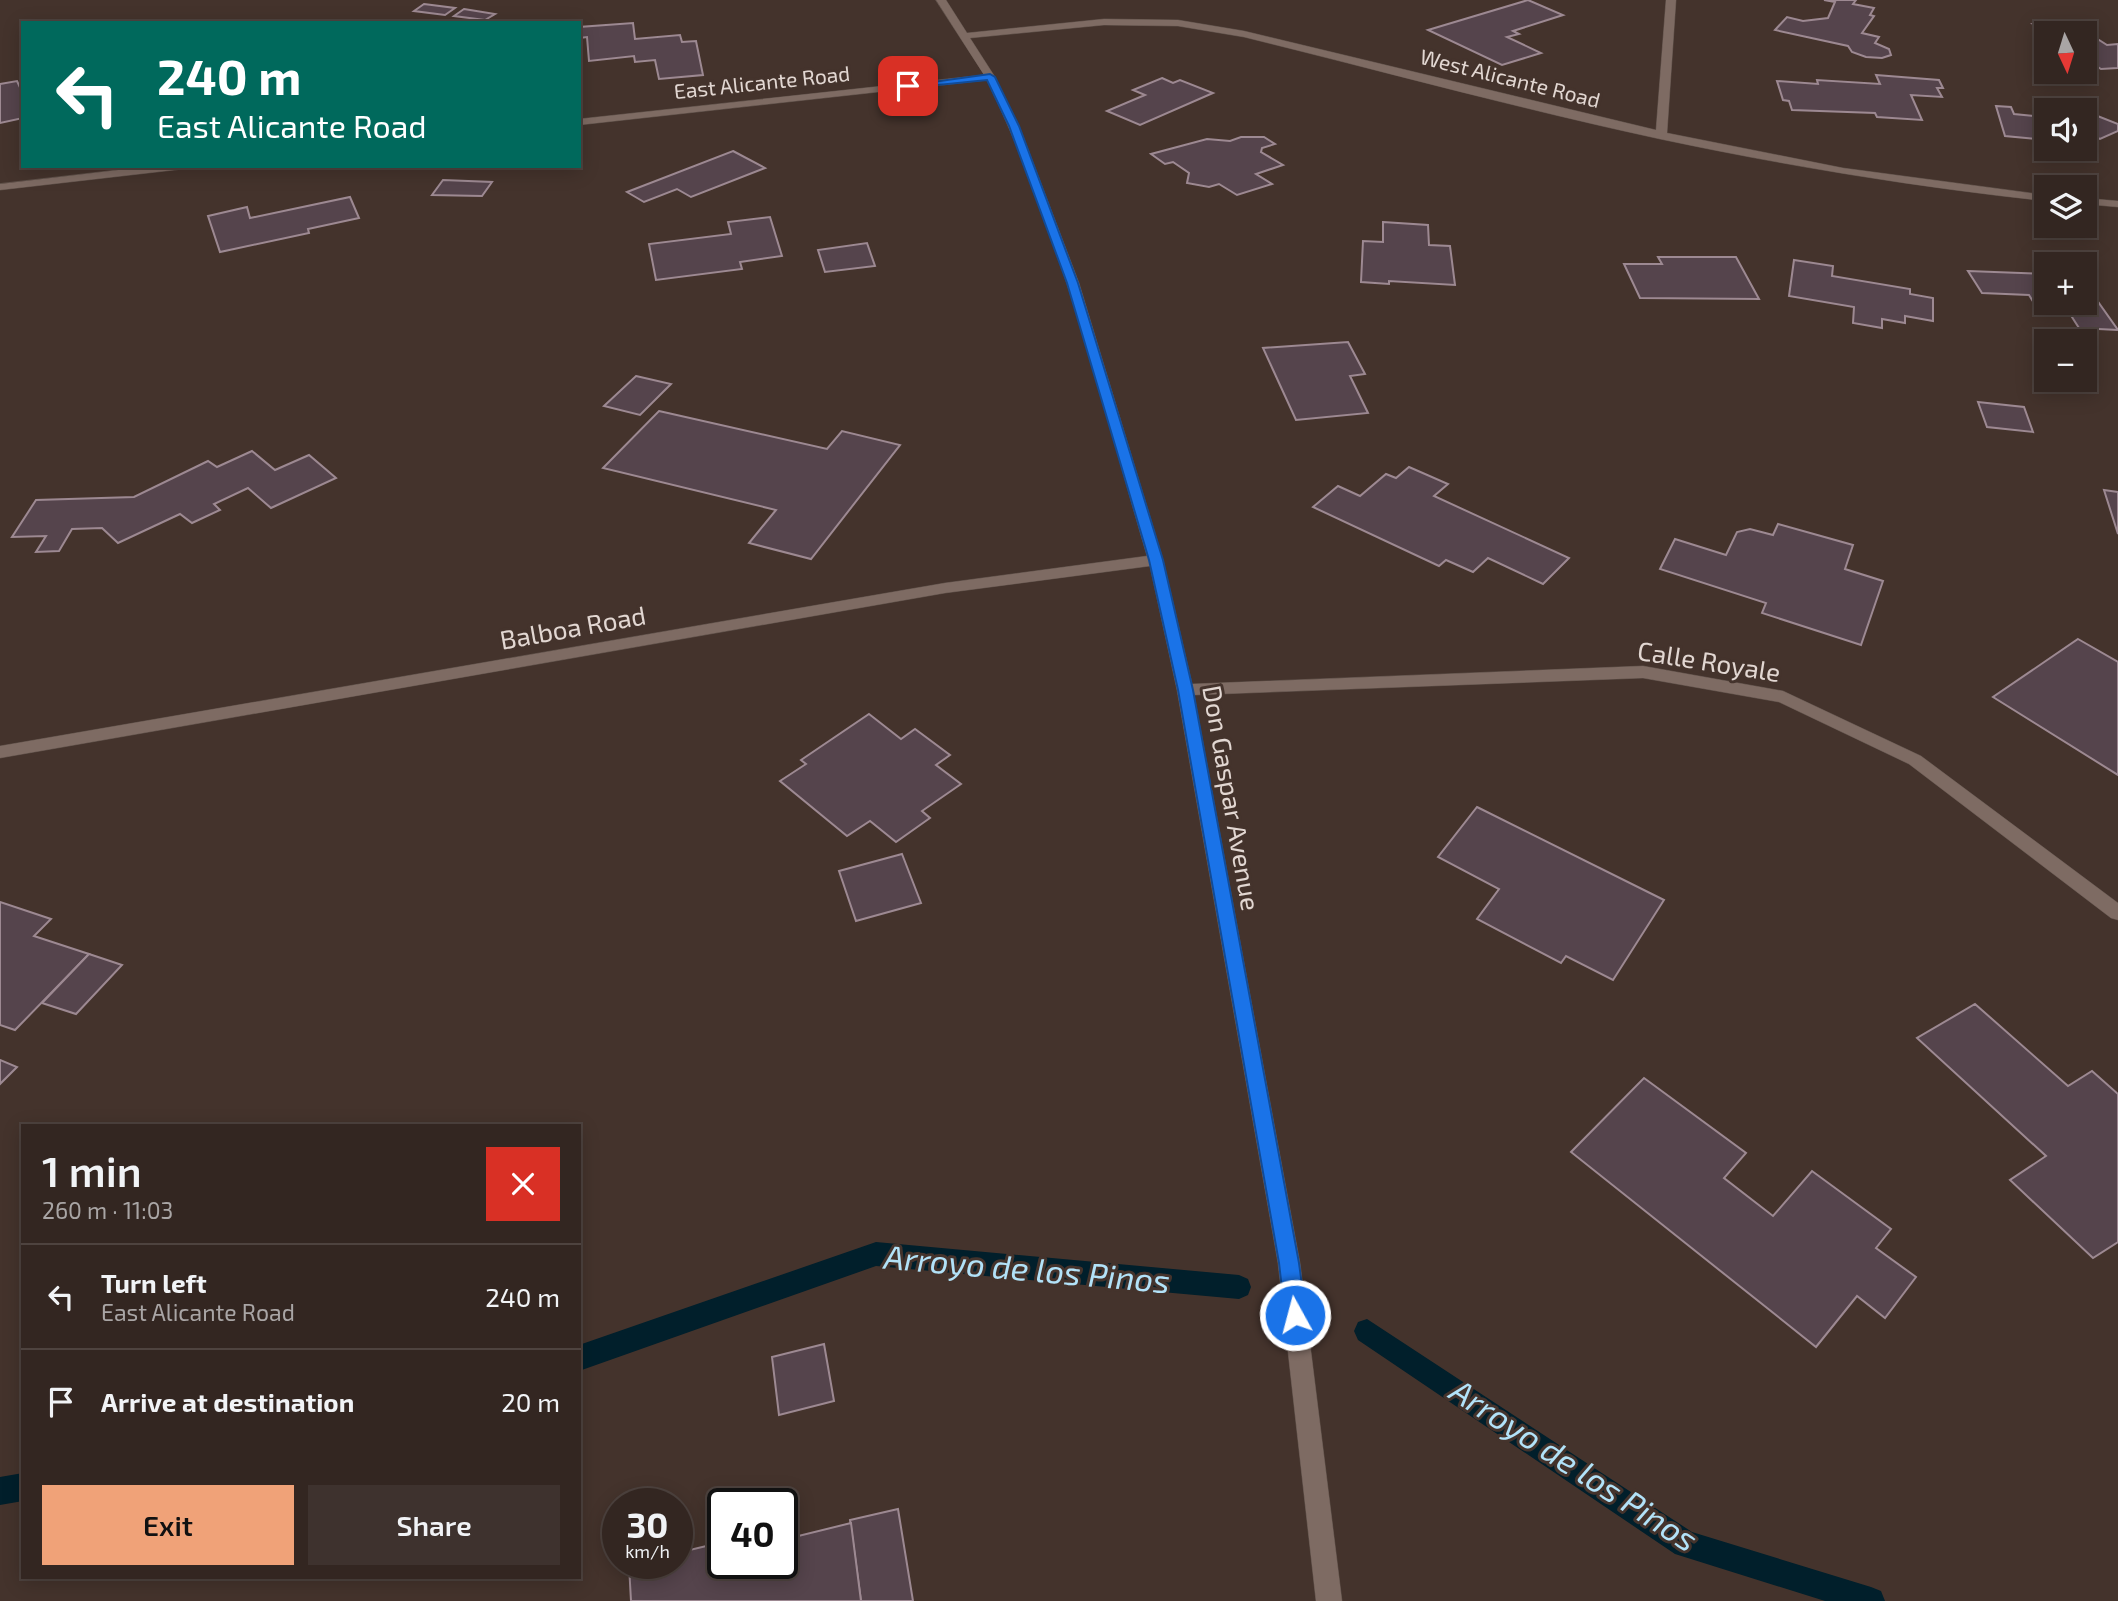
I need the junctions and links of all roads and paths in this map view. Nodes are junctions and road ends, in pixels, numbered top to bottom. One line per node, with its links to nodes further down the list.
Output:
1 (941, 0): 3 (street, Don Gaspar Avenue)
2 (1671, 0): 6 (street)
3 (964, 36): 4 (street, Don Gaspar Avenue); 6 (street, West Alicante Road)
4 (990, 77): 5 (street, East Alicante Road); 12 (street, Don Gaspar Avenue)
5 (581, 122)
6 (1661, 136): 9 (street, West Alicante Road)
7 (166, 168): 8 (street)
8 (0, 187)
9 (2034, 197)
10 (2097, 202): 11 (street)
11 (2118, 204)
12 (1156, 560): 13 (street, Don Gaspar Avenue); 14 (street, Balboa Road)
13 (1185, 690): 15 (street, Calle Royale); 16 (street, Don Gaspar Avenue)
14 (0, 752)
15 (2118, 913)
16 (1329, 1601)

